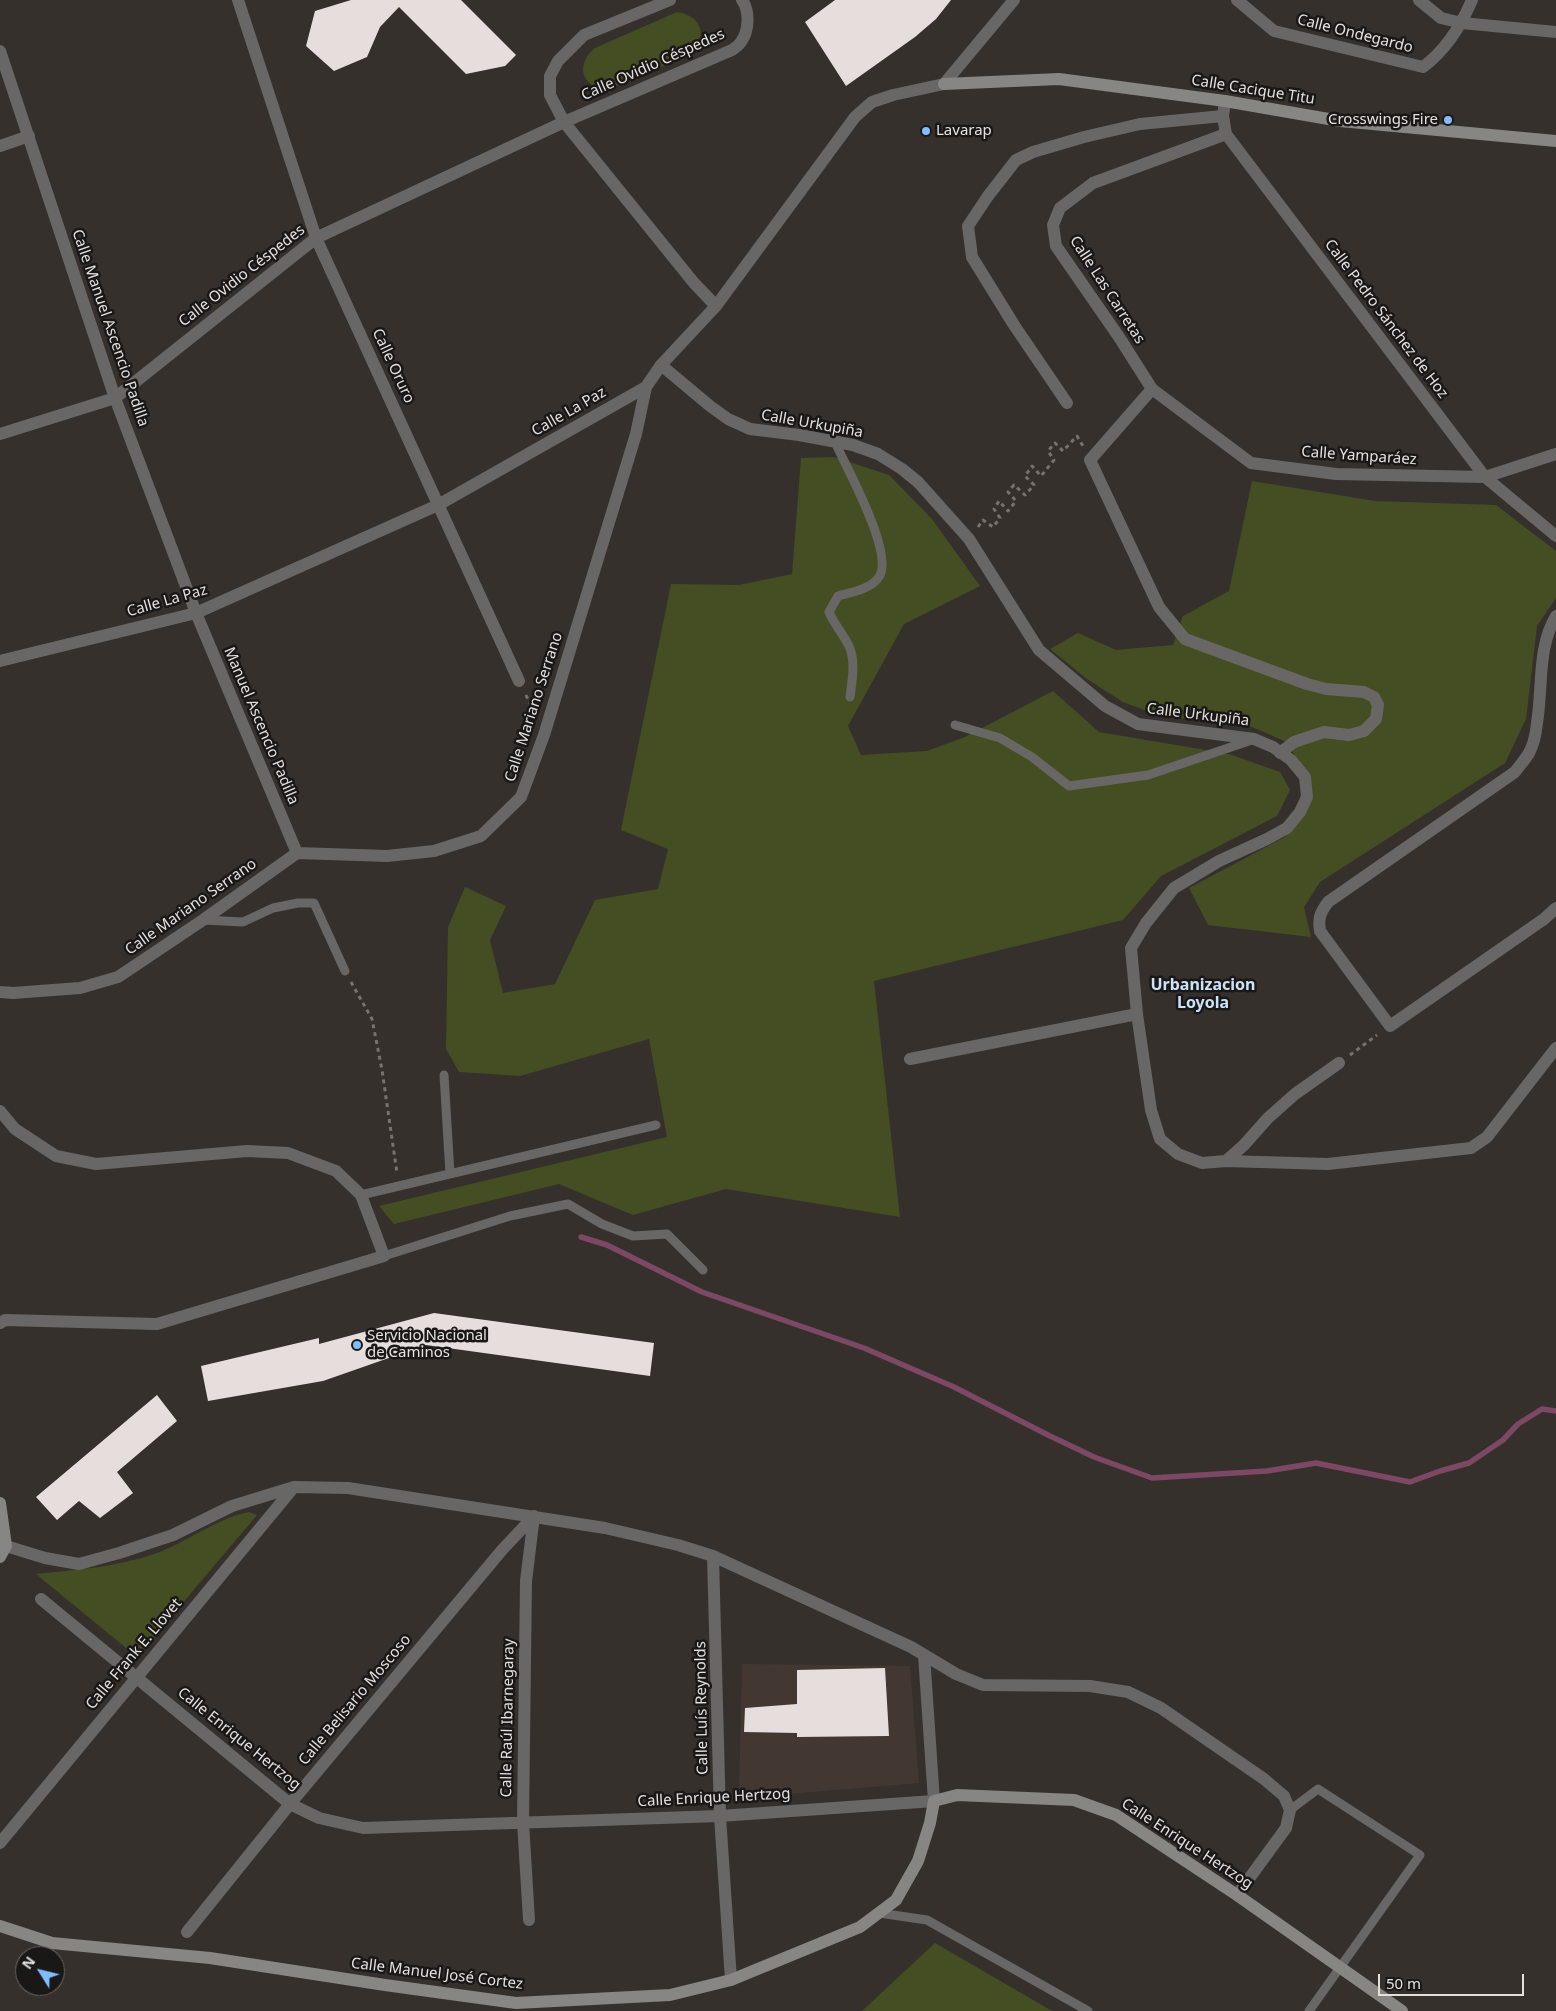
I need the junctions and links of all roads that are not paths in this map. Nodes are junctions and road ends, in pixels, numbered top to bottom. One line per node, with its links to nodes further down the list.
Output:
1 (238, 0): 19 (street, Calle Oruro)
2 (670, 0): 14 (street)
3 (742, 0): 14 (street, Calle Ovidio Céspedes)
4 (1014, 0): 11 (street)
5 (1237, 0): 8 (street, Calle Ondegardo)
6 (1419, 0): 8 (street)
7 (1472, 0): 8 (street, Calle Ondegardo)
8 (1462, 23): 9 (street)
9 (1556, 32)
10 (0, 51): 16 (street, Calle Manuel Ascencio Padilla)
11 (944, 84): 12 (street, Calle Cacique Titu); 20 (street, Calle La Paz)
12 (1225, 101): 13 (street); 17 (street, Calle Cacique Titu)
13 (1224, 116): 15 (street); 25 (street)
14 (564, 122): 19 (street, Calle Ovidio Céspedes); 20 (street)
15 (1226, 134): 23 (street, Calle Las Carretas); 29 (street, Calle Pedro Sánchez de Hoz)
16 (29, 136): 18 (street); 24 (street, Calle Manuel Ascencio Padilla)
17 (1556, 140)
18 (0, 146)
19 (316, 238): 24 (street, Calle Ovidio Céspedes); 30 (street, Calle Oruro)
20 (716, 306): 21 (street, Calle La Paz)
21 (661, 364): 22 (street, Calle La Paz); 27 (street, Calle Urkupiña)
22 (646, 387): 30 (street, Calle La Paz); 40 (street, Calle Mariano Serrano)
23 (1152, 389): 29 (street, Calle Yamparáez); 39 (street)
24 (115, 398): 26 (street, Calle Ovidio Céspedes); 32 (street, Calle Manuel Ascencio Padilla)
25 (1067, 402)
26 (0, 434)
27 (834, 442): 36 (lane); 38 (street, Calle Urkupiña)
28 (1556, 454): 29 (street, Calle Yamparáez)
29 (1485, 477): 31 (street, Calle Pedro Sánchez de Hoz)
30 (438, 505): 32 (street, Calle La Paz); 35 (street, Calle Oruro)
31 (1556, 536)
32 (196, 612): 34 (street, Calle La Paz); 40 (street, Manuel Ascencio Padilla)
33 (1556, 616): 41 (street)
34 (0, 661)
35 (519, 680)
36 (850, 697)
37 (955, 724): 38 (lane)
38 (1254, 739): 39 (street, Calle Urkupiña)
39 (1280, 753): 45 (street, Calle Urkupiña)
40 (296, 853): 42 (street, Calle Mariano Serrano)
41 (1556, 908)
42 (202, 920): 43 (lane); 44 (street, Calle Mariano Serrano)
43 (345, 971)
44 (0, 992)
45 (1137, 1014): 47 (street); 52 (street, Calle Urkupiña)
46 (1556, 1048): 52 (street)
47 (910, 1059)
48 (1339, 1063): 52 (street)
49 (444, 1075): 53 (lane)
50 (0, 1111): 54 (street)
51 (656, 1125): 53 (lane)
52 (1226, 1161)
53 (450, 1174): 54 (lane)
54 (361, 1195): 55 (street)
55 (384, 1256): 56 (lane); 57 (street)
56 (703, 1270)
57 (0, 1323)
58 (294, 1487): 60 (street); 61 (street); 65 (street, Calle Frank E. Llovet)
59 (0, 1503): 61 (street)
60 (534, 1516): 62 (street); 67 (street, Calle Belisario Moscoso); 70 (street, Calle Raúl Ibarnegaray)
61 (3, 1552)
62 (713, 1556): 64 (street); 69 (street, Calle Luís Reynolds)
63 (41, 1599): 65 (street, Calle Enrique Hertzog)
64 (924, 1655): 66 (street); 68 (street)
65 (137, 1677): 67 (street, Calle Enrique Hertzog); 71 (street, Calle Frank E. Llovet)
66 (934, 1801): 69 (street, Calle Enrique Hertzog); 72 (street, Calle Enrique Hertzog); 73 (street, Calle Manuel José Cortez)
67 (290, 1804): 70 (street, Calle Enrique Hertzog); 76 (street, Calle Belisario Moscoso)
68 (1290, 1810): 72 (street); 77 (lane)
69 (720, 1816): 70 (street, Calle Enrique Hertzog); 78 (street, Calle Luís Reynolds)
70 (523, 1822): 74 (street, Calle Raúl Ibarnegaray)
71 (0, 1843)
72 (1237, 1895): 77 (street, Calle Enrique Hertzog)
73 (879, 1913): 78 (street, Calle Manuel José Cortez); 79 (lane)
74 (529, 1920)
75 (0, 1926): 78 (street, Calle Manuel José Cortez)
76 (187, 1932)
77 (1340, 1968): 80 (lane); 81 (street, Calle Enrique Hertzog)
78 (731, 1980)
79 (1088, 2011)
80 (1309, 2011)
81 (1402, 2011)

